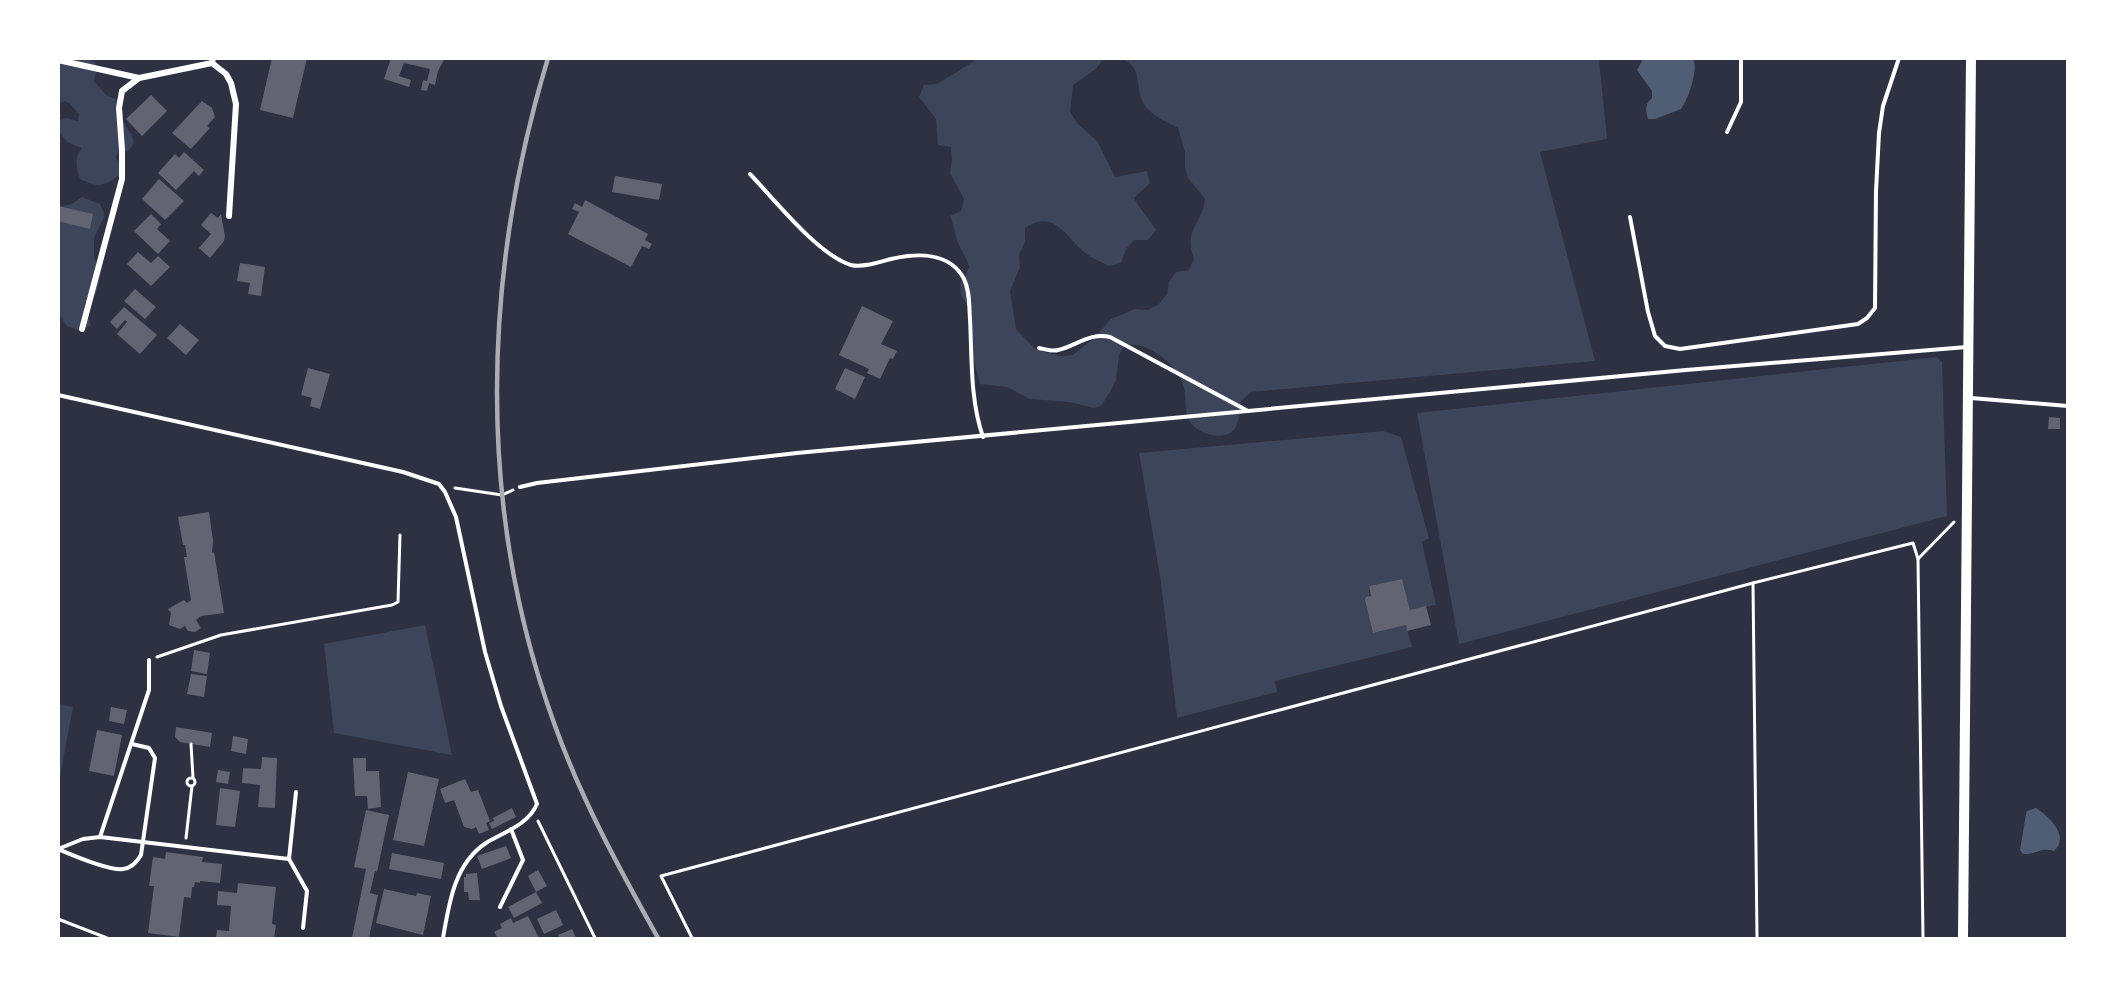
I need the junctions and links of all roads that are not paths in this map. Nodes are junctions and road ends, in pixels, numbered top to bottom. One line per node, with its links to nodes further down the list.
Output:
1 (1741, 58): 7 (lane)
2 (1899, 58): 10 (lane)
3 (1971, 58): 12 (main road)
4 (58, 60): 6 (street)
5 (213, 61): 6 (street); 9 (street)
6 (139, 78): 11 (street)
7 (1727, 132)
8 (750, 174): 18 (lane)
9 (229, 216)
10 (1630, 217)
11 (82, 328)
12 (1968, 347): 15 (main road); 17 (lane)
13 (1039, 348): 17 (lane)
14 (58, 395): 23 (lane)
15 (1967, 397): 16 (lane); 31 (main road)
16 (2067, 406)
17 (1249, 411): 18 (lane)
18 (983, 437): 19 (lane)
19 (520, 487)
20 (149, 660): 21 (lane)
21 (132, 744): 24 (lane); 25 (lane)
22 (296, 792): 27 (lane)
23 (511, 829): 28 (lane); 30 (lane)
24 (100, 837): 25 (lane); 26 (lane)
25 (143, 841): 26 (lane); 27 (lane)
26 (58, 849)
27 (289, 859): 29 (lane)
28 (500, 907)
29 (303, 928)
30 (443, 939)
31 (1963, 939)

